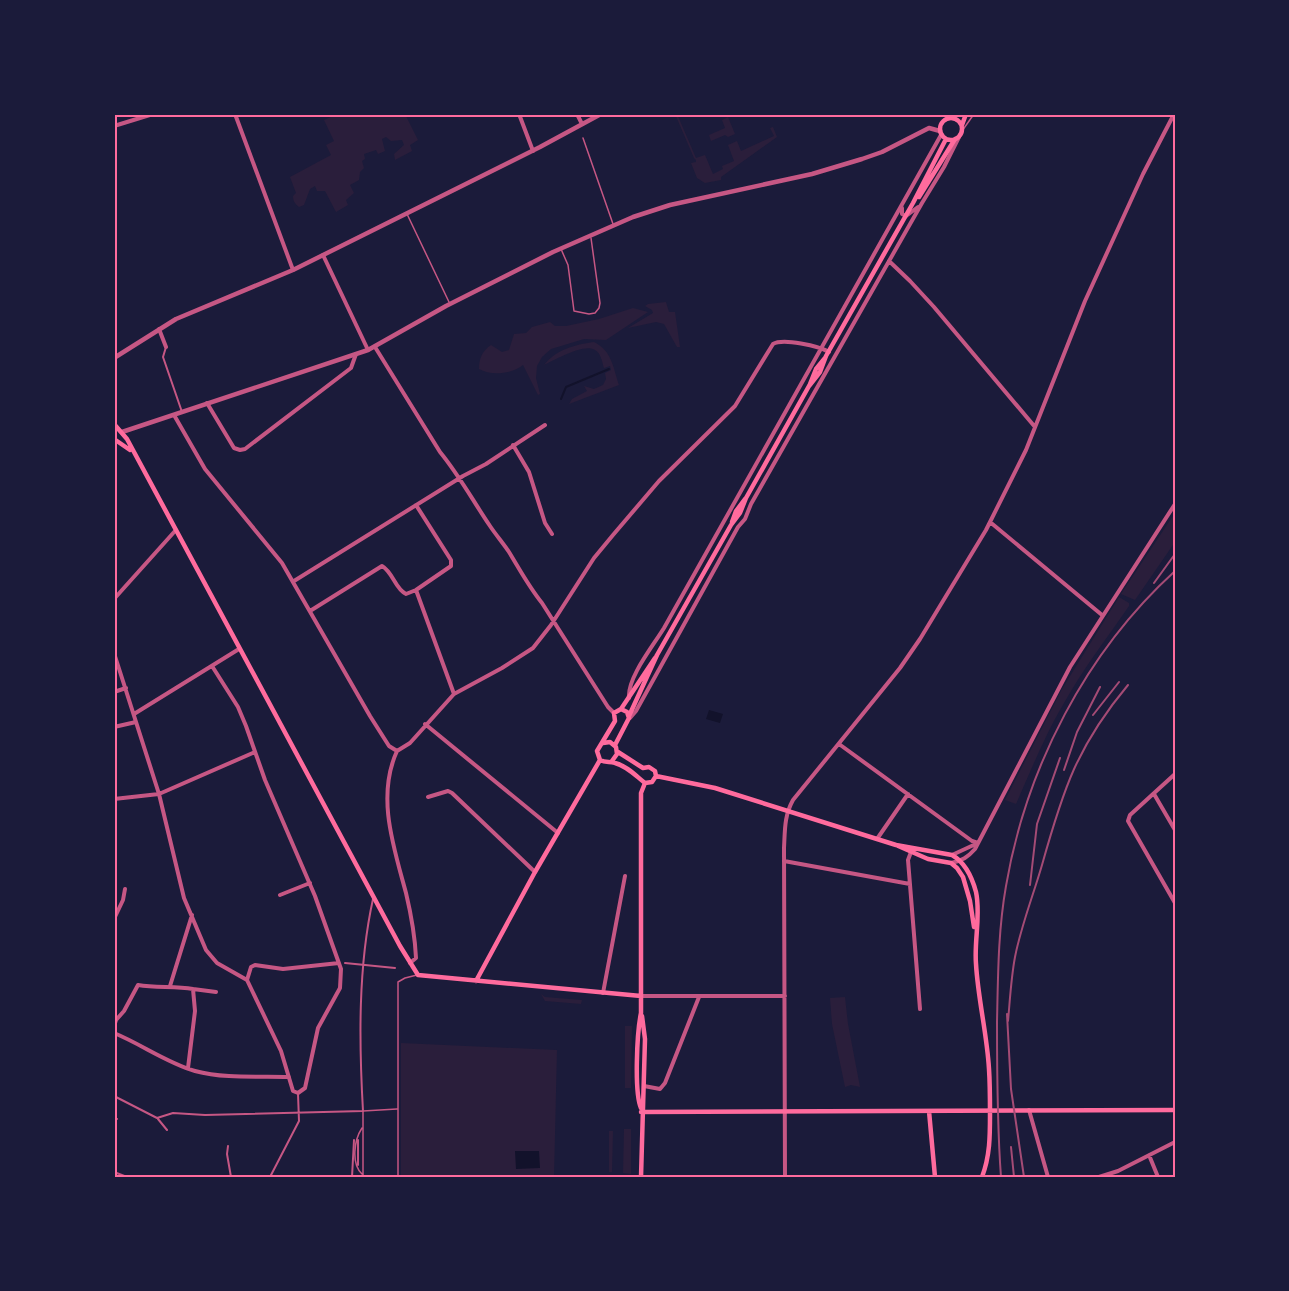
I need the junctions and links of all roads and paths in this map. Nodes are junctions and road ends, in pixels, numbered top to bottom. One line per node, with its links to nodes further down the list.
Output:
1 (153, 114): 11 (street)
2 (235, 114): 27 (street)
3 (519, 114): 16 (street)
4 (577, 114): 10 (street)
5 (601, 114): 10 (street)
6 (966, 114): 12 (main road)
7 (974, 114): 12 (lane)
8 (1174, 114): 44 (street)
9 (952, 116): 12 (main road); 13 (main road)
10 (582, 124): 16 (street)
11 (114, 126)
12 (962, 128): 15 (main road)
13 (942, 135): 15 (main road); 17 (main road); 19 (street); 22 (street)
14 (583, 138): 22 (lane)
15 (957, 138): 17 (main road); 18 (street)
16 (533, 151): 20 (street)
17 (913, 203): 21 (main road)
18 (920, 206): 21 (street); 26 (street)
19 (902, 207): 21 (street); 34 (street)
20 (407, 214): 25 (street); 30 (lane)
21 (906, 216): 29 (main road)
22 (613, 225): 23 (street)
23 (590, 235): 24 (street); 24 (lane)
24 (561, 249): 30 (street)
25 (323, 255): 27 (street); 35 (street)
26 (889, 261): 28 (street); 44 (street)
27 (293, 270): 31 (street)
28 (884, 271): 29 (street); 50 (street)
29 (871, 279): 37 (main road)
30 (450, 304): 33 (street)
31 (159, 329): 32 (street); 38 (street)
32 (166, 347): 40 (street)
33 (375, 347): 35 (street); 49 (street)
34 (820, 348): 37 (street); 64 (street); 74 (street)
35 (368, 350): 36 (street)
36 (356, 354): 39 (street); 39 (street)
37 (828, 354): 51 (main road)
38 (114, 358)
39 (207, 403): 40 (street)
40 (182, 412): 41 (street)
41 (174, 415): 45 (street); 57 (street)
42 (114, 424): 45 (main road)
43 (545, 425): 47 (street)
44 (1035, 427): 54 (street)
45 (122, 432): 46 (main road); 48 (main road)
46 (114, 437): 48 (main road)
47 (513, 445): 49 (street); 56 (street)
48 (132, 452): 55 (main road)
49 (459, 478): 53 (street); 64 (street)
50 (758, 491): 51 (street); 60 (street)
51 (747, 496): 61 (main road)
52 (1175, 504): 63 (street)
53 (416, 505): 57 (street); 58 (street)
54 (990, 522): 63 (street); 84 (street)
55 (176, 531): 59 (street); 66 (main road)
56 (552, 534)
57 (294, 581): 62 (street)
58 (416, 590): 62 (street); 73 (street)
59 (114, 599)
60 (694, 604): 61 (street); 69 (street)
61 (685, 606): 65 (main road)
62 (310, 611): 86 (street)
63 (1102, 615): 105 (street)
64 (552, 621): 73 (street); 76 (street)
65 (665, 641): 68 (main road); 69 (street)
66 (239, 649): 70 (street); 118 (main road)
67 (114, 653): 71 (street)
68 (657, 654): 74 (main road); 78 (main road)
69 (666, 654): 78 (street)
70 (212, 666): 77 (street); 87 (street)
71 (126, 688): 72 (street); 77 (street)
72 (114, 692)
73 (454, 694): 81 (street)
74 (629, 698): 75 (main road)
75 (621, 709): 76 (main road); 78 (main road)
76 (615, 713): 80 (main road)
77 (134, 714): 79 (street)
78 (628, 719): 80 (main road); 85 (main road)
79 (136, 722): 82 (street); 96 (street)
80 (615, 722): 83 (main road)
81 (425, 724): 86 (street); 103 (street)
82 (114, 727)
83 (603, 743): 85 (main road); 89 (main road)
84 (839, 744): 97 (street); 101 (street)
85 (615, 745): 88 (main road)
86 (397, 751): 125 (street)
87 (255, 752): 96 (street); 114 (street)
88 (618, 752): 90 (main road); 91 (main road)
89 (600, 760): 90 (main road); 103 (main road)
90 (612, 761): 94 (main road)
91 (644, 768): 93 (main road); 94 (main road)
92 (1175, 774): 98 (street)
93 (656, 776): 95 (main road); 101 (main road)
94 (640, 778): 95 (main road)
95 (645, 783): 134 (main road)
96 (159, 794): 100 (street); 120 (street)
97 (908, 794): 104 (street); 105 (street)
98 (1154, 794): 102 (street); 119 (street)
99 (428, 797): 112 (street)
100 (114, 799)
101 (788, 811): 104 (main road); 109 (street)
102 (1175, 830)
103 (558, 833): 112 (main road)
104 (877, 838): 106 (main road)
105 (978, 843): 108 (street); 110 (street)
106 (896, 845): 107 (main road); 108 (main road)
107 (910, 852): 111 (main road); 115 (street)
108 (952, 855): 110 (main road)
109 (784, 861): 115 (street); 135 (street)
110 (961, 861): 111 (street); 122 (main road)
111 (951, 863): 122 (main road)
112 (535, 872): 129 (main road)
113 (625, 876): 133 (street)
114 (310, 883): 117 (street); 123 (street)
115 (910, 884): 137 (street)
116 (125, 889): 121 (street)
117 (280, 896)
118 (374, 896): 124 (street); 125 (main road)
119 (1175, 903)
120 (192, 915): 128 (street); 130 (street)
121 (114, 919)
122 (975, 933): 172 (main road)
123 (342, 963): 124 (street); 128 (street); 145 (street)
124 (363, 963): 126 (street); 151 (street)
125 (410, 963): 127 (main road)
126 (395, 968)
127 (418, 975): 129 (main road); 147 (lane)
128 (248, 980): 143 (street)
129 (476, 981): 133 (main road)
130 (170, 986): 131 (street); 139 (street)
131 (193, 989): 132 (street); 142 (street)
132 (216, 992)
133 (603, 993): 134 (main road)
134 (640, 996): 136 (street); 138 (main road)
135 (785, 996): 136 (street); 152 (street)
136 (699, 997): 144 (street)
137 (920, 1009)
138 (641, 1013): 144 (main road); 148 (main road)
139 (115, 1018): 140 (street)
140 (114, 1026)
141 (114, 1033): 142 (street)
142 (188, 1068): 143 (street)
143 (289, 1077): 145 (street)
144 (644, 1086): 148 (main road)
145 (298, 1094): 154 (street)
146 (114, 1096): 155 (street)
147 (398, 1109): 151 (lane); 168 (lane)
148 (641, 1110): 152 (main road); 169 (main road)
149 (1029, 1110): 150 (main road); 153 (main road); 173 (street)
150 (1175, 1110)
151 (363, 1111): 154 (street); 156 (lane)
152 (785, 1111): 153 (main road); 170 (street)
153 (929, 1111): 171 (main road)
154 (299, 1113): 155 (street); 166 (street)
155 (157, 1118): 157 (street)
156 (363, 1126): 163 (lane); 163 (lane)
157 (167, 1130)
158 (1175, 1142): 160 (street)
159 (228, 1146): 165 (street)
160 (1149, 1155): 174 (street); 175 (street)
161 (358, 1165): 167 (street)
162 (114, 1172): 164 (street)
163 (363, 1176): 167 (street)
164 (127, 1177)
165 (231, 1177)
166 (270, 1177)
167 (354, 1177)
168 (398, 1177)
169 (641, 1177)
170 (785, 1177)
171 (935, 1177)
172 (982, 1177)
173 (1048, 1177)
174 (1099, 1177)
175 (1158, 1177)

